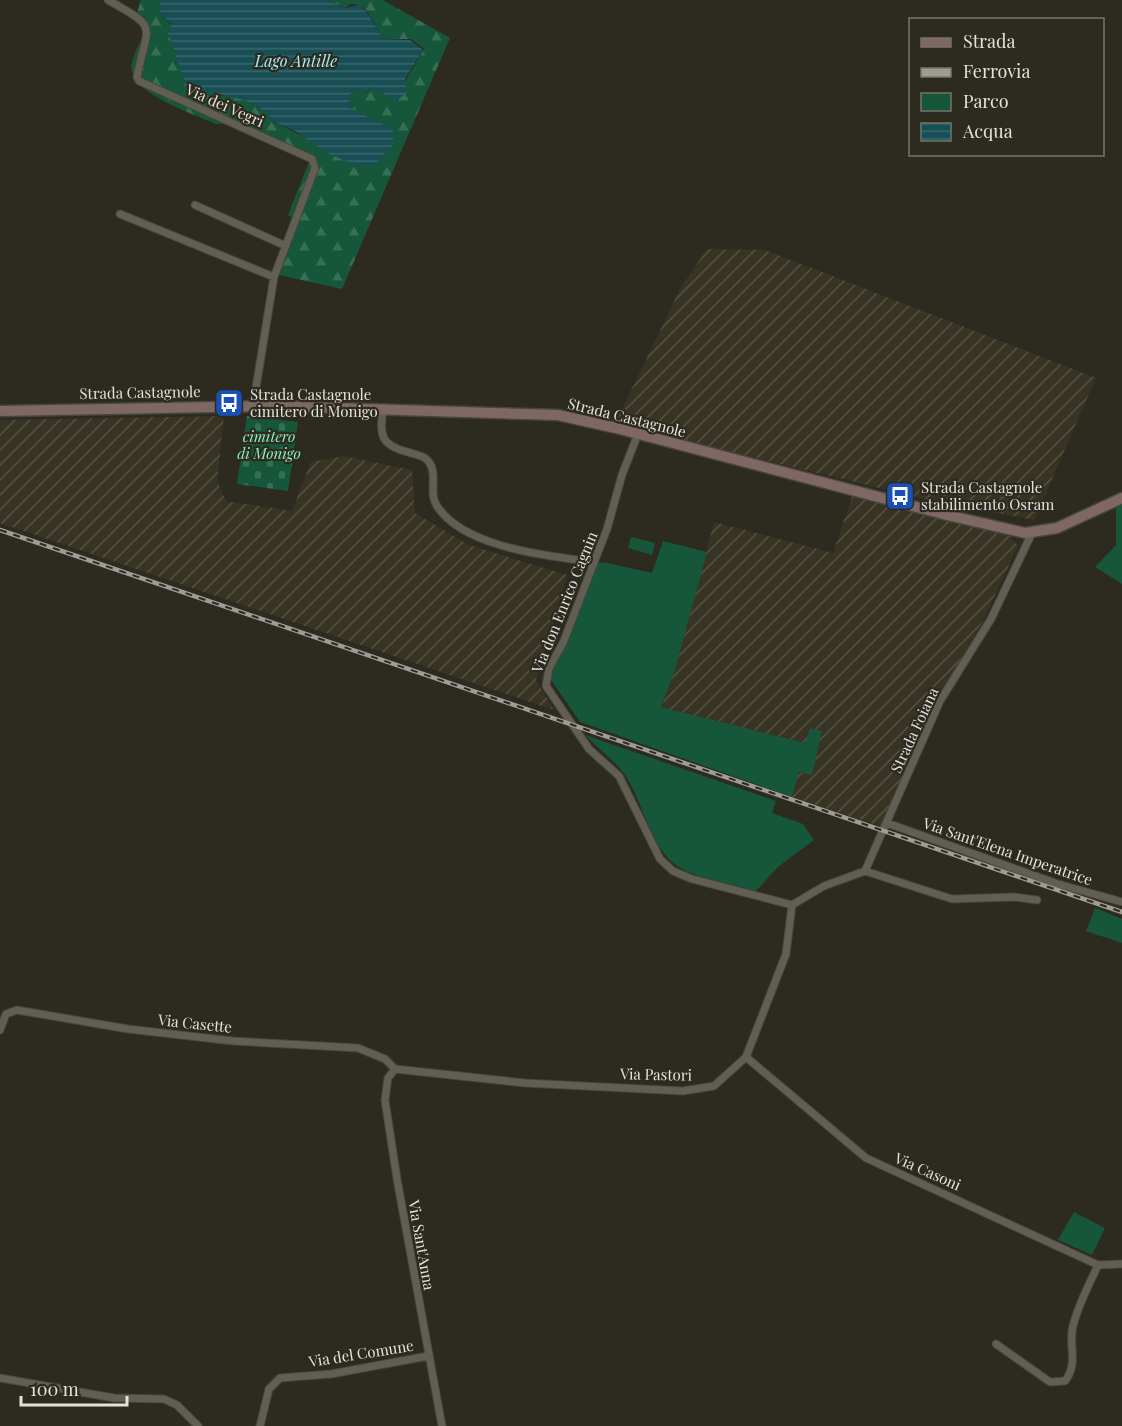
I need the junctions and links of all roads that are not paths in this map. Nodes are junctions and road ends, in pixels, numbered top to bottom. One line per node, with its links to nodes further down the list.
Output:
1 (108, 0): 4 (street, Via dei Vegri)
2 (195, 205): 4 (street)
3 (120, 214): 5 (street)
4 (286, 246): 5 (street, Via dei Vegri)
5 (274, 277): 6 (street, Via dei Vegri)
6 (253, 406): 7 (main road, Strada Castagnole); 8 (main road, Strada Castagnole)
7 (383, 408): 9 (main road, Strada Castagnole); 12 (street)
8 (0, 411)
9 (638, 434): 11 (main road, Strada Castagnole); 12 (street, Via don Enrico Cagnin)
10 (1122, 498): 11 (main road, Strada Castagnole)
11 (1032, 533): 13 (street, Strada Foiana)
12 (594, 562): 17 (street, Via don Enrico Cagnin)
13 (887, 823): 14 (street, Strada Foiana); 16 (street, Via Sant'Elena Imperatrice)
14 (865, 871): 15 (street); 17 (street)
15 (1037, 900)
16 (1122, 902)
17 (792, 905): 19 (street, Via Pastori)
18 (0, 1030): 20 (street, Via Casette)
19 (746, 1057): 20 (street, Via Pastori); 22 (street, Via Casoni)
20 (395, 1069): 24 (street, Via Sant'Anna)
21 (1122, 1264): 22 (street, Via Casoni)
22 (1098, 1265): 23 (street)
23 (996, 1344)
24 (428, 1356): 27 (street, Via del Comune); 28 (street, Via Sant'Anna)
25 (0, 1378): 26 (street)
26 (198, 1426)
27 (260, 1426)
28 (442, 1426)

